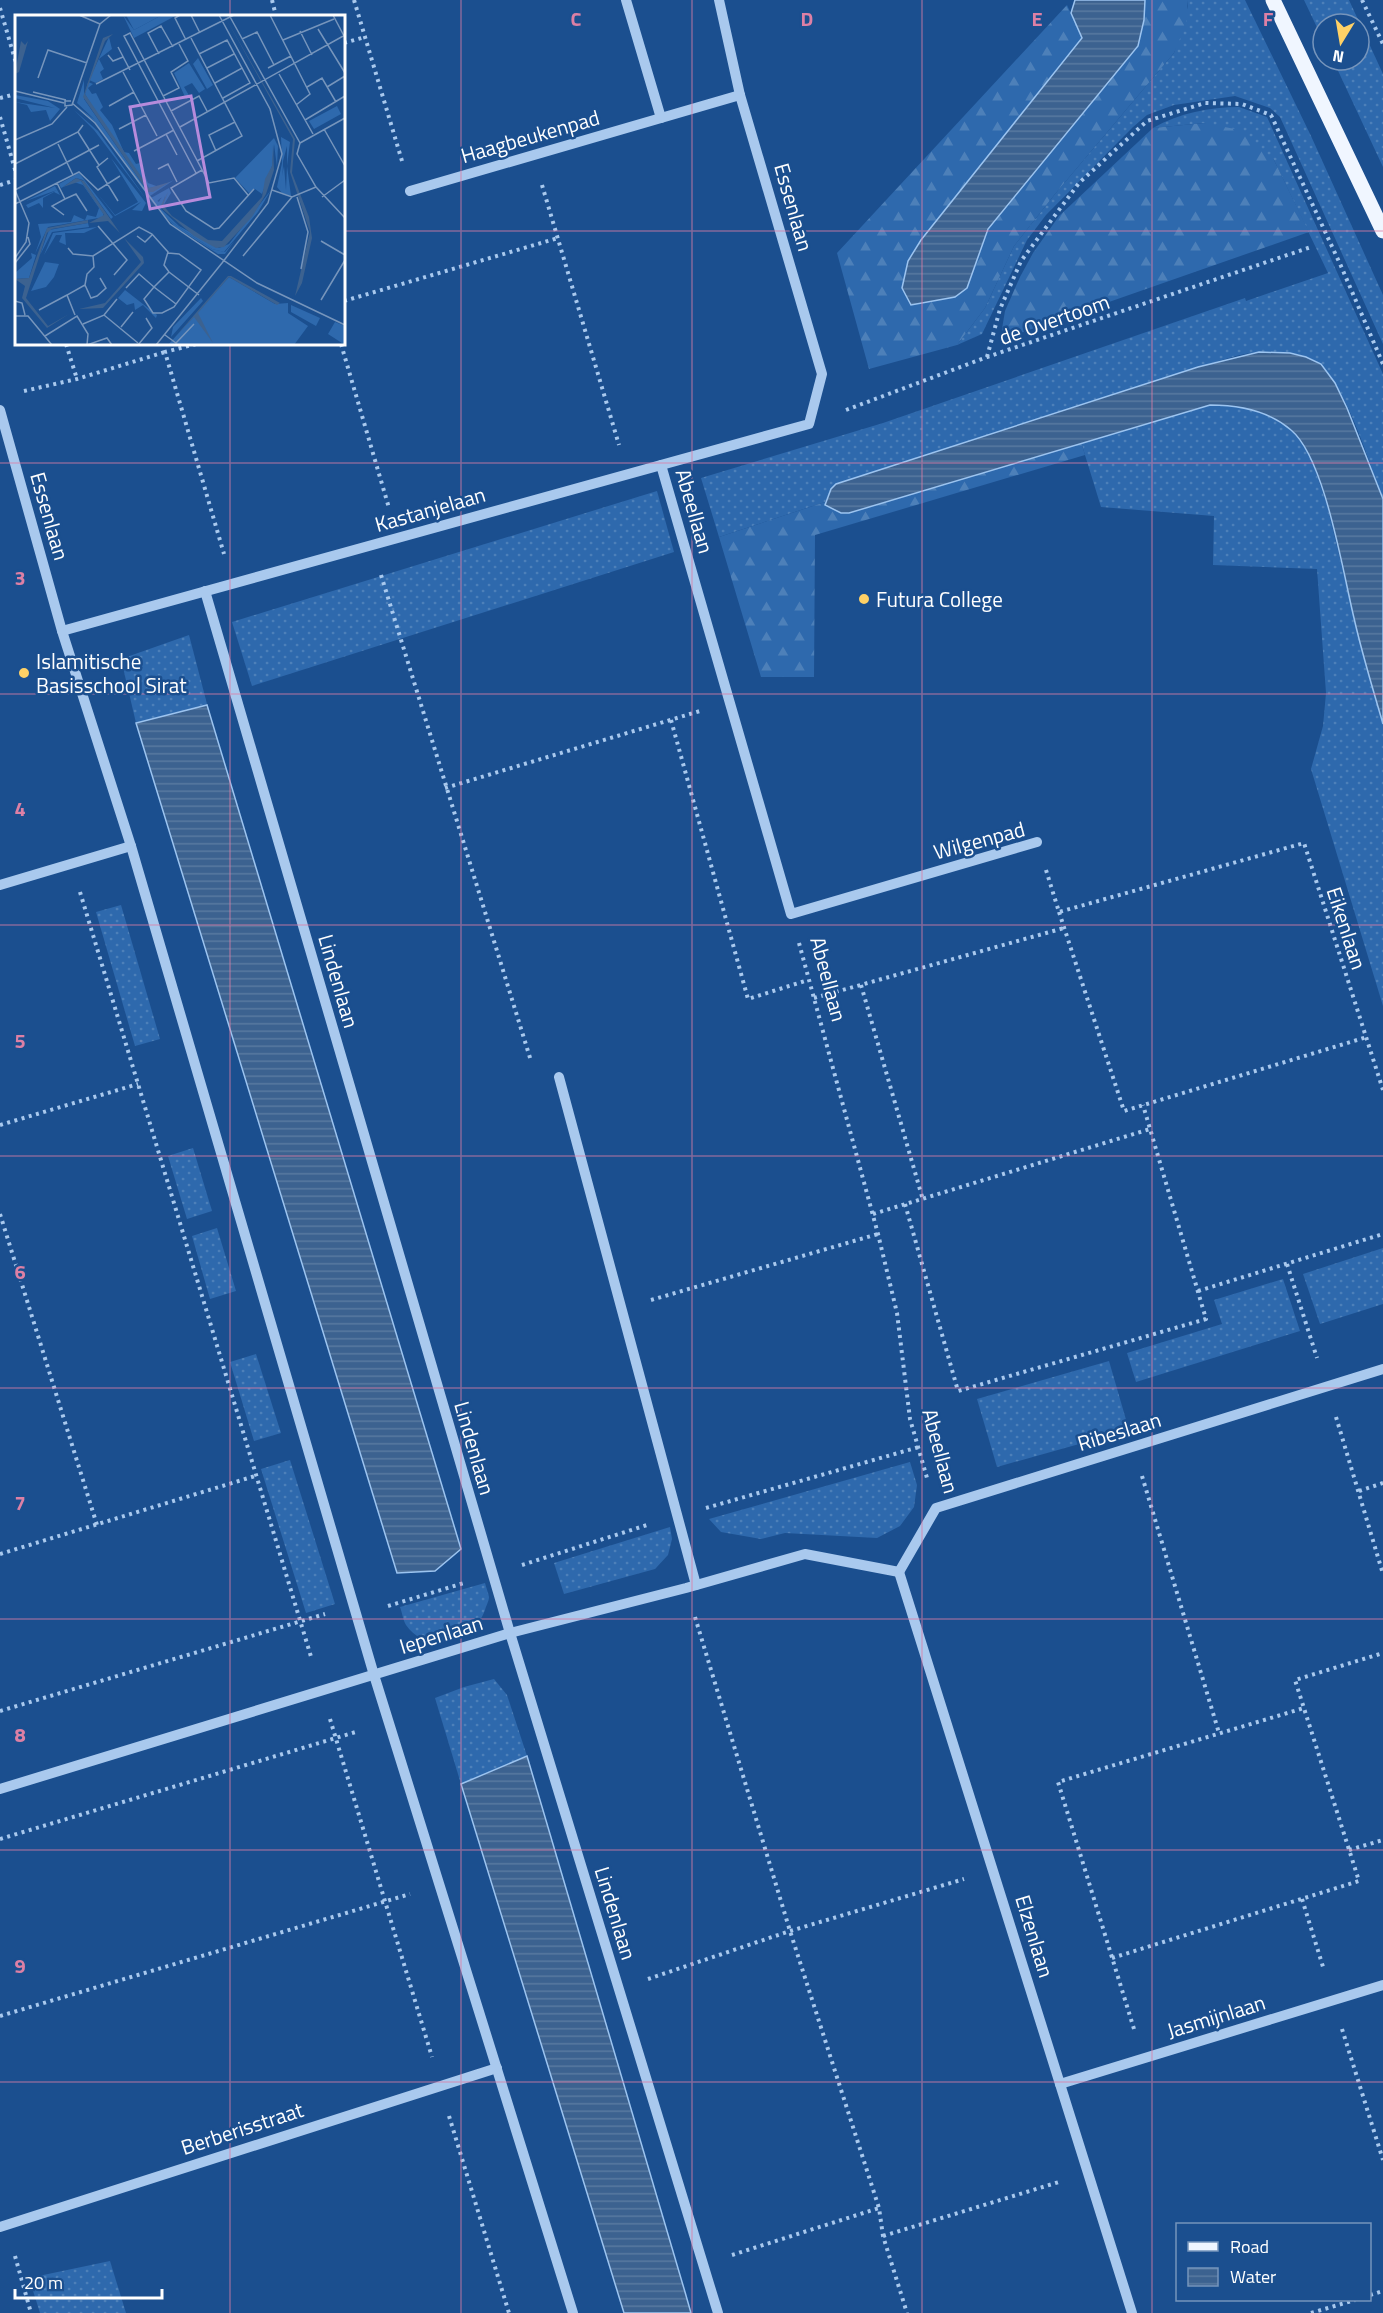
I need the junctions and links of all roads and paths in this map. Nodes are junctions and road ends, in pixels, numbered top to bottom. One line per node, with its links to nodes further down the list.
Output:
1 (272, 0): 8 (path)
2 (354, 0): 9 (path)
3 (626, 0): 17 (street)
4 (719, 0): 14 (street, Essenlaan)
5 (1273, 0): 23 (main road)
6 (1362, 0): 11 (path)
7 (0, 8): 12 (path)
8 (276, 15)
9 (365, 37): 10 (path); 22 (path)
10 (345, 43)
11 (1383, 44)
12 (15, 60)
13 (15, 94): 15 (path)
14 (740, 95): 17 (street, Haagbeukenpad); 36 (street, Essenlaan)
15 (0, 98)
16 (0, 117): 19 (path)
17 (661, 118): 18 (street, Haagbeukenpad)
18 (534, 155): 22 (street, Haagbeukenpad); 24 (path)
19 (15, 170)
20 (15, 180): 21 (path)
21 (0, 185)
22 (410, 191)
23 (1383, 231)
24 (558, 238): 26 (path); 38 (path)
25 (1311, 247): 31 (path, de Overtoom)
26 (345, 301)
27 (66, 345): 33 (path)
28 (192, 345): 30 (path)
29 (341, 345): 39 (path)
30 (165, 352): 33 (path); 41 (path)
31 (987, 357): 32 (path); 36 (path, de Overtoom)
32 (1383, 364)
33 (77, 379): 34 (path)
34 (22, 392)
35 (0, 411): 43 (street, Essenlaan)
36 (808, 424): 37 (street, Kastanjelaan)
37 (661, 465): 38 (street, Kastanjelaan); 44 (street, Abeellaan)
38 (628, 474): 39 (street, Kastanjelaan)
39 (398, 537): 40 (street, Kastanjelaan)
40 (372, 546): 41 (street, Kastanjelaan); 46 (path)
41 (233, 583): 42 (street, Kastanjelaan)
42 (205, 591): 43 (street, Kastanjelaan); 83 (street, Lindenlaan)
43 (62, 631): 48 (street)
44 (730, 702): 45 (path); 52 (street, Abeellaan)
45 (670, 720): 46 (path); 54 (path)
46 (445, 788): 58 (path)
47 (1037, 842): 51 (path, Wilgenpad); 52 (street, Wilgenpad)
48 (131, 846): 49 (street); 85 (street)
49 (71, 864): 50 (street); 59 (path)
50 (0, 885)
51 (1059, 912): 53 (path, Wilgenpad); 57 (path, Eikenlaan)
52 (791, 914): 54 (path, Abeellaan)
53 (1064, 928): 55 (path); 61 (path, Wilgenpad)
54 (808, 980): 56 (path, Abeellaan)
55 (861, 985): 56 (path); 64 (path)
56 (814, 998): 67 (path, Abeellaan)
57 (1366, 1037): 60 (path, Eikenlaan); 61 (path)
58 (559, 1077): 71 (street)
59 (138, 1084): 62 (path); 75 (path)
60 (1383, 1090)
61 (1143, 1105): 63 (path)
62 (0, 1125)
63 (1150, 1129): 64 (path); 70 (path)
64 (923, 1200): 65 (path)
65 (905, 1204): 67 (path); 70 (path)
66 (0, 1214): 80 (path)
67 (873, 1214): 68 (path, Abeellaan)
68 (878, 1234): 71 (path); 73 (path, Abeellaan)
69 (1383, 1234): 70 (path)
70 (1198, 1292)
71 (621, 1308): 79 (street)
72 (1383, 1369): 74 (street, Ribeslaan)
73 (919, 1447): 78 (path, Abeellaan); 79 (path)
74 (1133, 1447): 78 (street, Ribeslaan); 94 (path)
75 (255, 1476): 80 (path); 86 (path)
76 (1383, 1483): 77 (path)
77 (1359, 1491)
78 (936, 1508): 82 (street)
79 (677, 1516): 83 (path); 84 (street)
80 (97, 1525): 81 (path)
81 (0, 1554)
82 (899, 1572): 84 (street, Iepenlaan); 100 (street, Elzenlaan)
83 (492, 1574): 85 (path); 87 (street, Lindenlaan)
84 (691, 1586): 87 (street, Iepenlaan); 103 (path)
85 (355, 1610): 86 (path); 89 (street)
86 (300, 1622): 90 (path); 92 (path)
87 (510, 1633): 89 (street, Iepenlaan); 106 (street, Lindenlaan)
88 (1383, 1653): 91 (path)
89 (374, 1676): 90 (street, Iepenlaan); 93 (street)
90 (321, 1692): 95 (path); 96 (street, Iepenlaan)
91 (1304, 1708): 94 (path); 99 (path)
92 (0, 1711)
93 (389, 1723): 95 (path); 101 (street)
94 (1219, 1733): 104 (path)
95 (335, 1738): 97 (path); 102 (path)
96 (0, 1790)
97 (0, 1839)
98 (1383, 1840): 99 (path)
99 (1349, 1850): 104 (path)
100 (994, 1870): 103 (path); 110 (street, Elzenlaan)
101 (440, 1885): 102 (path); 109 (street)
102 (385, 1902): 107 (path); 111 (path)
103 (790, 1931): 106 (path); 113 (path)
104 (1112, 1958): 108 (path)
105 (1383, 1985): 108 (street, Jasmijnlaan)
106 (619, 1989): 116 (street, Lindenlaan)
107 (0, 2016)
108 (1143, 2058): 110 (street, Jasmijnlaan)
109 (497, 2068): 111 (street, Berberisstraat); 120 (street)
110 (1060, 2084): 112 (street, Elzenlaan)
111 (440, 2085): 114 (street, Berberisstraat); 119 (path)
112 (1088, 2172): 115 (path); 123 (street, Elzenlaan)
113 (879, 2208): 115 (path); 116 (path)
114 (3, 2226): 118 (path)
115 (884, 2236): 122 (path)
116 (703, 2264): 121 (street, Lindenlaan)
117 (1352, 2301): 124 (path)
118 (31, 2313)
119 (509, 2313)
120 (573, 2313)
121 (718, 2313)
122 (907, 2313)
123 (1131, 2313)
124 (1311, 2313)

